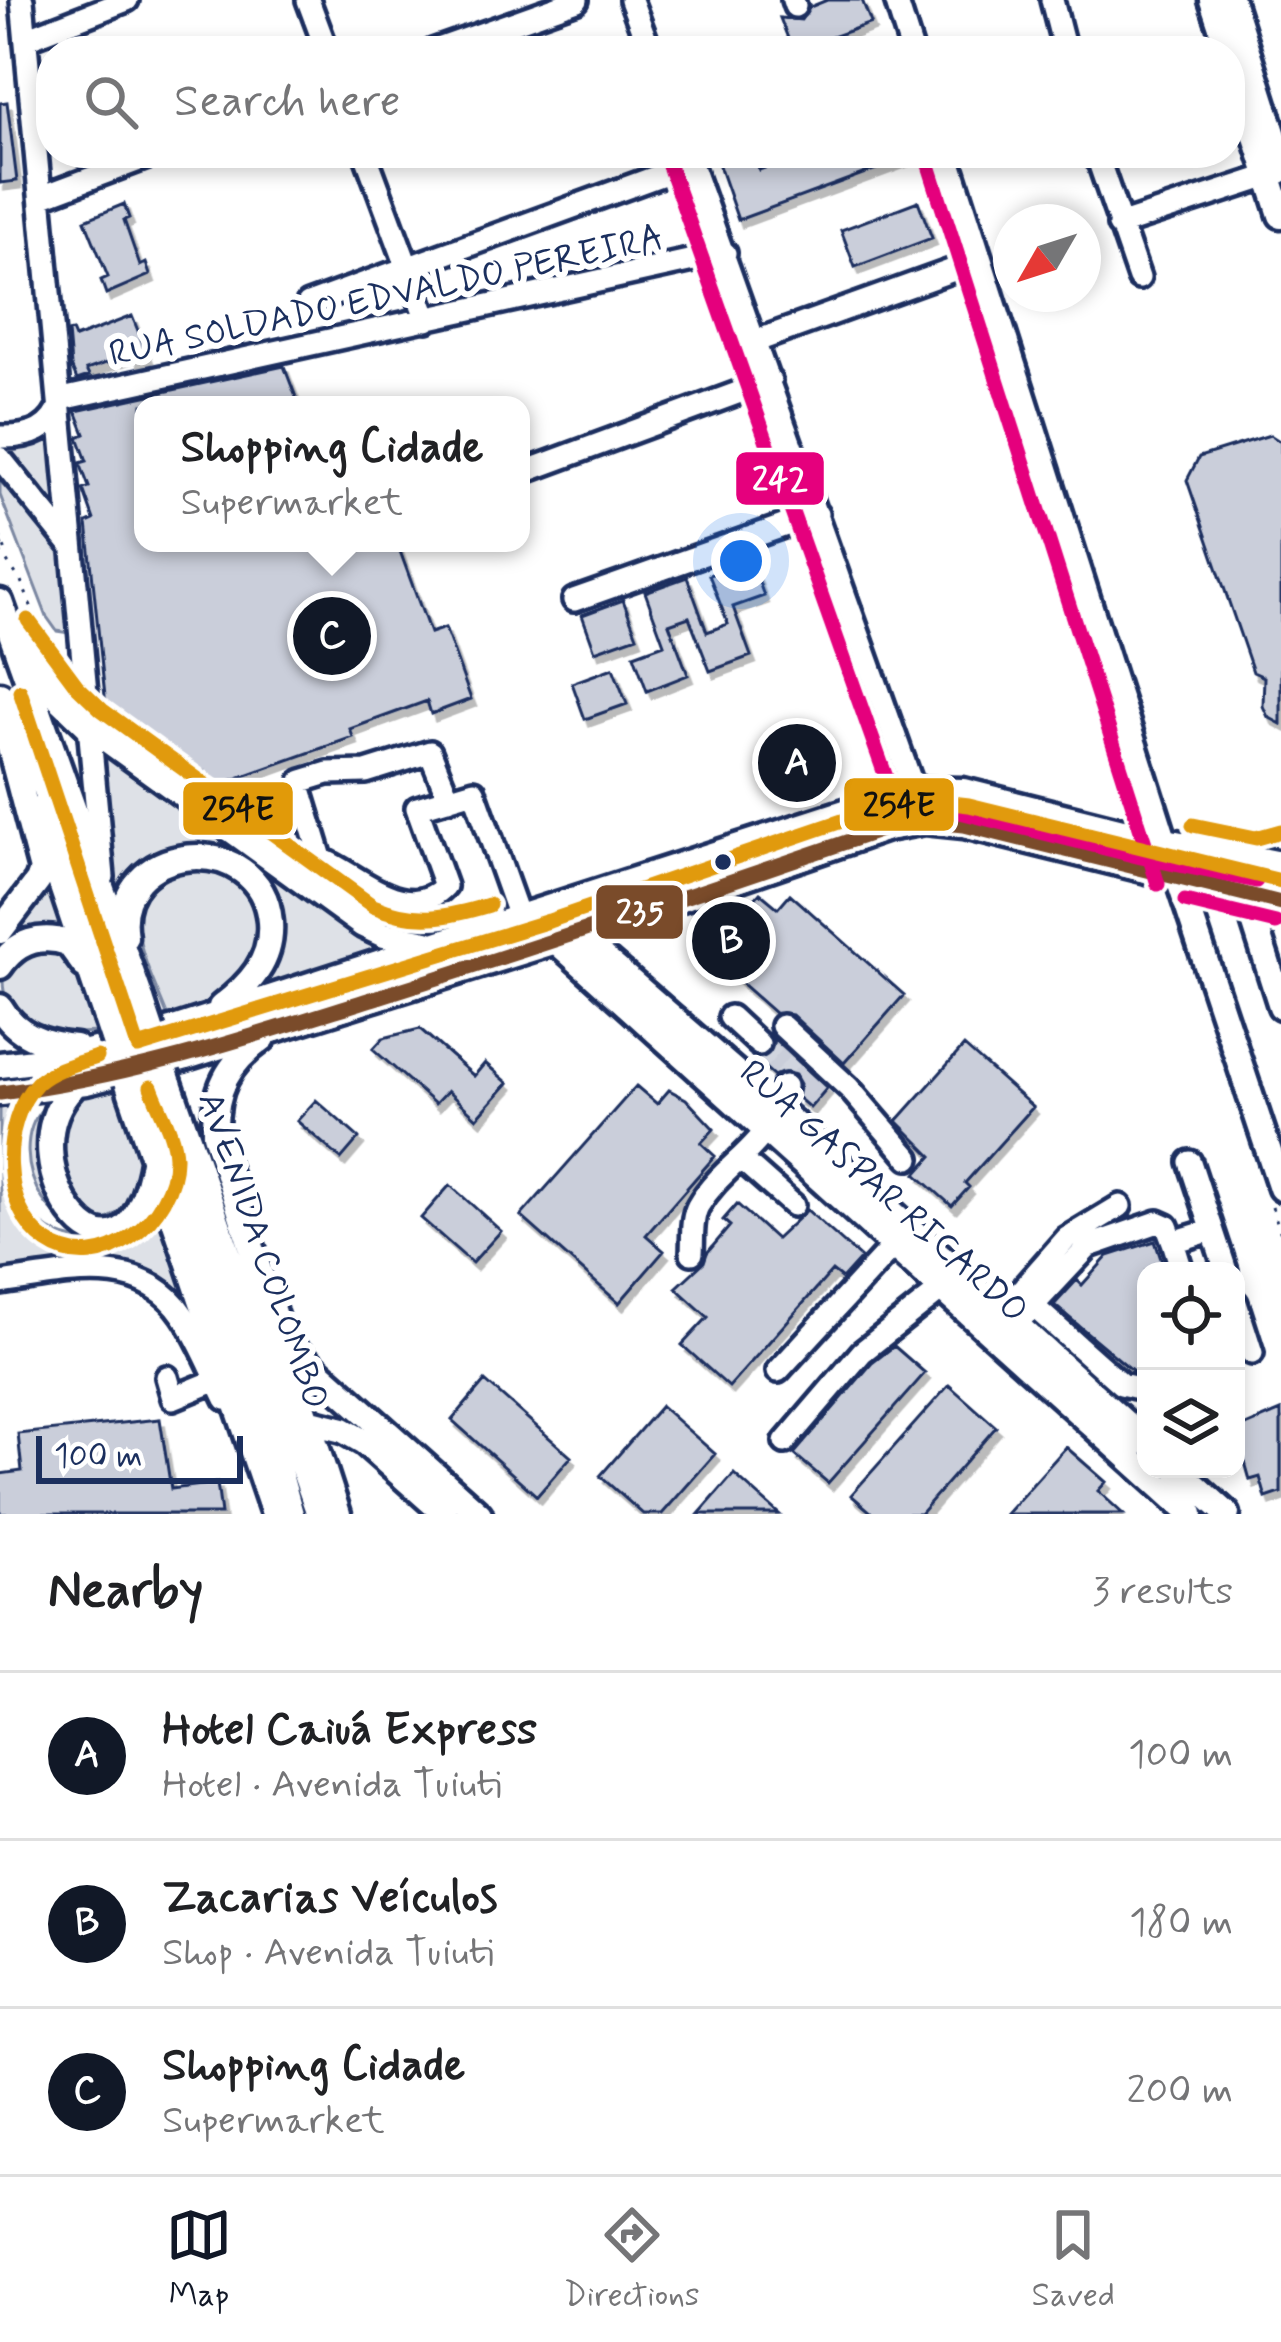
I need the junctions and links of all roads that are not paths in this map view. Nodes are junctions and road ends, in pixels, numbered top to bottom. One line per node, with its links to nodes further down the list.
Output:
1 (22, 0): 16 (street)
2 (127, 0): 16 (street)
3 (308, 0): 9 (street)
4 (577, 0): 10 (street)
5 (631, 0): 11 (street)
6 (896, 0): 12 (street)
7 (1052, 0): 13 (street)
8 (1226, 2): 14 (main road); 15 (main road)
9 (321, 36)
10 (476, 36)
11 (644, 36)
12 (907, 36)
13 (1061, 36)
14 (1228, 36)
15 (1236, 36)
16 (26, 39): 19 (street)
17 (1245, 64): 27 (main road)
18 (1245, 91): 27 (main road)
19 (36, 144)
20 (38, 168): 28 (street)
21 (118, 168): 28 (street)
22 (371, 168): 33 (street)
23 (666, 168): 33 (street)
24 (692, 168): 31 (street)
25 (951, 168): 32 (street)
26 (1101, 168): 30 (street)
27 (1277, 168): 29 (main road); 30 (street)
28 (41, 197): 39 (street)
29 (1281, 215)
30 (1119, 225): 34 (street)
31 (725, 254): 36 (street, RUA SOLDADO EDVALDO PEREIRA); 37 (street)
32 (982, 260): 37 (street); 54 (street)
33 (409, 269): 35 (street); 36 (street)
34 (1139, 278)
35 (308, 304)
36 (427, 320): 39 (street, RUA SOLDADO EDVALDO PEREIRA)
37 (756, 341): 38 (street)
38 (770, 381): 42 (street); 43 (street)
39 (62, 399): 40 (street); 44 (street)
40 (0, 437)
41 (0, 458): 44 (street)
42 (530, 470)
43 (817, 514): 45 (street); 50 (street)
44 (72, 547): 49 (street)
45 (574, 600)
46 (0, 602): 47 (main road, AVENIDA COLOMBO)
47 (11, 632): 49 (main road); 62 (main road, AVENIDA COLOMBO)
48 (0, 699): 65 (main road); 70 (main road, AVENIDA COLOMBO); 73 (main road, AVENIDA COLOMBO)
49 (88, 726): 59 (main road); 62 (street)
50 (913, 790): 52 (main road); 53 (street); 64 (main road)
51 (448, 799): 57 (street); 57 (street); 64 (street)
52 (1056, 814): 54 (main road); 55 (main road)
53 (925, 821): 55 (main road); 66 (main road)
54 (1174, 843): 56 (main road); 60 (main road)
55 (1054, 848): 60 (main road)
56 (1225, 853): 58 (main road); 61 (main road)
57 (321, 858): 59 (street)
58 (1274, 859)
59 (296, 878): 67 (main road)
60 (1185, 880): 61 (main road); 89 (main road)
61 (1236, 892): 63 (main road); 71 (main road)
62 (105, 896): 69 (main road, AVENIDA COLOMBO)
63 (1281, 903)
64 (543, 910): 66 (main road, RUA GASPAR RICARDO); 67 (main road)
65 (0, 932)
66 (566, 937): 77 (main road); 84 (main road, RUA GASPAR RICARDO)
67 (435, 944): 76 (main road)
68 (0, 966): 70 (main road)
69 (131, 969): 73 (main road, AVENIDA COLOMBO); 76 (main road)
70 (93, 981): 73 (main road, AVENIDA COLOMBO)
71 (1281, 1006)
72 (0, 1007): 79 (main road)
73 (124, 1010): 82 (main road, AVENIDA COLOMBO, bridge); 82 (main road, AVENIDA COLOMBO, bridge)
74 (730, 1018): 78 (street)
75 (782, 1027): 86 (street)
76 (174, 1029): 79 (main road)
77 (275, 1029): 81 (main road); 103 (main road)
78 (759, 1044)
79 (101, 1049): 80 (main road)
80 (0, 1065)
81 (86, 1082): 83 (main road); 85 (main road)
82 (151, 1089): 85 (main road, AVENIDA COLOMBO); 100 (main road, AVENIDA COLOMBO); 109 (main road, AVENIDA COLOMBO)
83 (0, 1094)
84 (777, 1109): 87 (street); 93 (main road, RUA GASPAR RICARDO)
85 (154, 1154): 113 (main road, AVENIDA COLOMBO)
86 (908, 1158)
87 (741, 1159): 90 (street); 95 (street)
88 (1190, 1162): 92 (street)
89 (1281, 1188)
90 (793, 1204)
91 (1120, 1206): 101 (street)
92 (1212, 1230): 94 (street); 97 (street)
93 (901, 1238): 98 (main road, RUA GASPAR RICARDO); 105 (street)
94 (1173, 1243): 96 (street); 101 (street)
95 (692, 1253)
96 (1179, 1262)
97 (1223, 1262)
98 (951, 1282): 101 (main road, RUA GASPAR RICARDO); 110 (main road, RUA GASPAR RICARDO); 115 (street)
99 (0, 1283): 107 (street)
100 (249, 1309): 103 (main road); 111 (main road, AVENIDA COLOMBO)
101 (1016, 1314): 108 (street); 110 (main road, RUA GASPAR RICARDO)
102 (1245, 1331): 104 (street)
103 (278, 1335): 112 (main road); 114 (main road)
104 (1252, 1353)
105 (778, 1371)
106 (167, 1377): 107 (street)
107 (217, 1380): 113 (street)
108 (1137, 1386)
109 (259, 1401): 111 (main road); 119 (main road, AVENIDA COLOMBO)
110 (1088, 1405): 116 (main road, RUA GASPAR RICARDO)
111 (283, 1412): 112 (main road); 120 (main road, AVENIDA COLOMBO)
112 (308, 1422): 114 (main road); 121 (main road)
113 (244, 1431): 118 (main road, AVENIDA COLOMBO)
114 (371, 1433): 122 (main road); 123 (main road)
115 (785, 1442)
116 (1136, 1444): 124 (main road, RUA GASPAR RICARDO)
117 (1187, 1478): 125 (main road)
118 (274, 1514)
119 (291, 1514)
120 (319, 1514)
121 (338, 1514)
122 (445, 1514)
123 (479, 1514)
124 (1191, 1514)
125 (1227, 1514)

